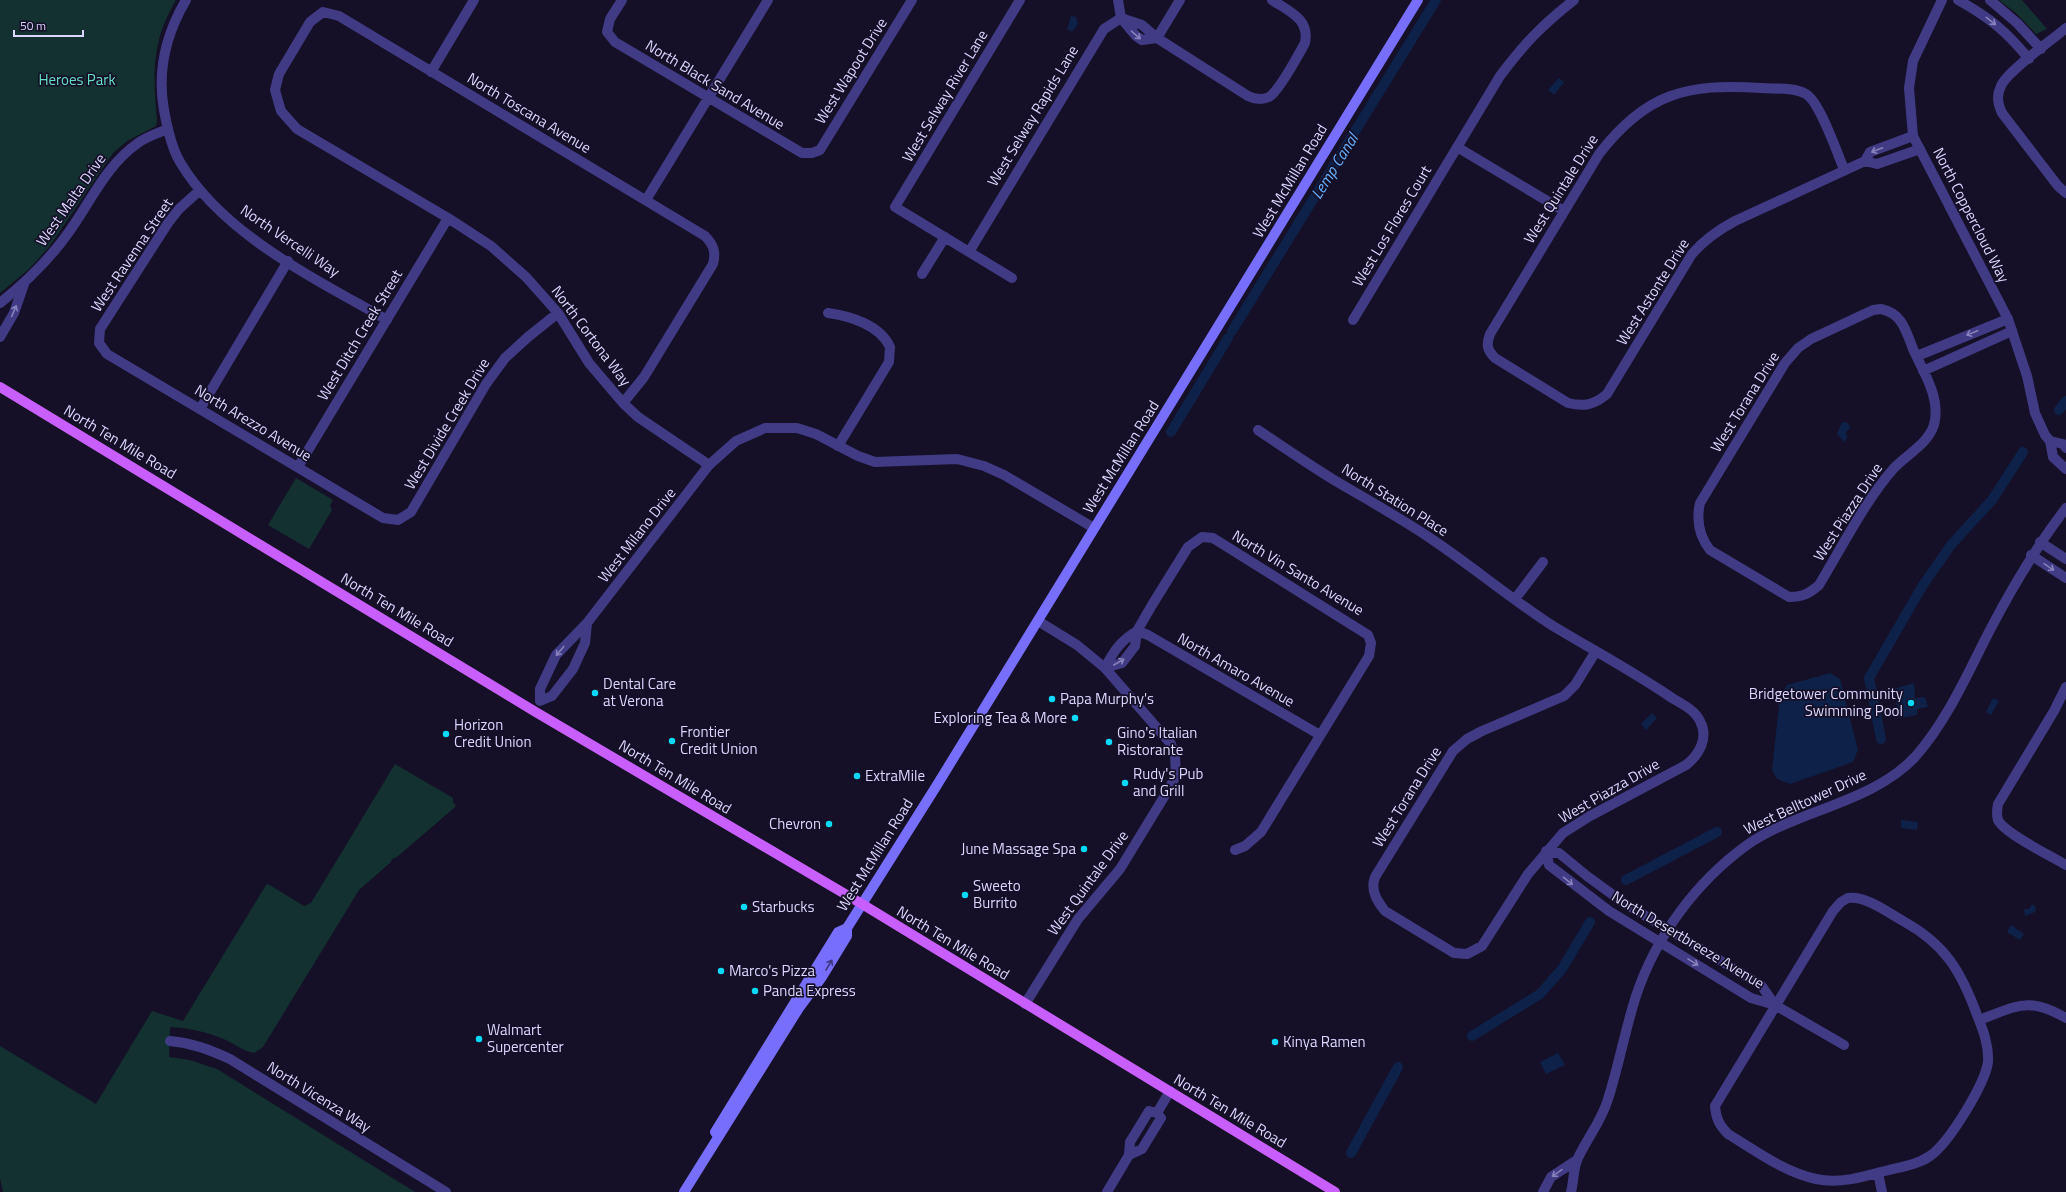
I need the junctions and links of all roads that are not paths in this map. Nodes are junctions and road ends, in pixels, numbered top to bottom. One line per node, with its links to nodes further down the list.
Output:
1 (186, 0): 23 (street, North Vercelli Way)
2 (474, 0): 20 (street)
3 (622, 0): 21 (street, North Black Sand Avenue)
4 (768, 0): 21 (street)
5 (912, 0): 27 (street, West Wapoot Drive)
6 (1020, 0): 35 (street, West Selway River Lane)
7 (1118, 0): 15 (street)
8 (1180, 0): 17 (street)
9 (1272, 0): 17 (street)
10 (1574, 0): 25 (street, West Los Flores Court)
11 (1942, 0): 24 (street, North Coppercloud Way)
12 (1958, 0): 19 (street, one-way to 19)
13 (1990, 0): 18 (street)
14 (1416, 1): 65 (main road, West McMillan Road)
15 (1121, 18): 17 (street); 36 (street, West Selway Rapids Lane)
16 (2066, 28): 18 (street)
17 (1157, 38)
18 (2041, 49): 19 (street)
19 (2029, 59): 31 (street)
20 (431, 72): 22 (street, North Toscana Avenue); 32 (street, North Toscana Avenue)
21 (709, 98): 27 (street, North Black Sand Avenue); 32 (street)
22 (281, 111): 34 (street, North Cortona Way)
23 (168, 129): 30 (street, North Vercelli Way); 40 (street, West Malta Drive)
24 (1914, 136): 26 (street, North Coppercloud Way); 28 (street, West Astonte Drive, one-way to 28)
25 (1456, 147): 33 (street); 46 (street, West Los Flores Court)
26 (1920, 149): 28 (street, West Astonte Drive); 44 (street, North Coppercloud Way)
27 (812, 153)
28 (1865, 161): 29 (street, West Astonte Drive)
29 (1844, 169): 33 (street, West Quintale Drive); 50 (street, West Astonte Drive)
30 (200, 190): 37 (street, North Vercelli Way); 49 (street, West Ravenna Street)
31 (2066, 193)
32 (646, 200): 54 (street, North Toscana Avenue)
33 (1564, 211): 50 (street, West Quintale Drive)
34 (448, 218): 42 (street, North Cortona Way); 45 (street, West Ditch Creek Street)
35 (945, 237): 36 (street); 38 (street)
36 (969, 252): 39 (street)
37 (288, 262): 45 (street, North Vercelli Way); 55 (street)
38 (922, 274)
39 (1012, 278)
40 (24, 284): 41 (street, West Malta Drive); 48 (street, West Malta Drive, one-way to 40)
41 (0, 303)
42 (558, 313): 54 (street, North Cortona Way); 64 (street, West Divide Creek Drive)
43 (828, 313): 58 (street)
44 (2008, 319): 47 (street, North Coppercloud Way); 51 (street, one-way to 51)
45 (387, 320): 61 (street, West Ditch Creek Street)
46 (1353, 320)
47 (2012, 331): 52 (street); 57 (street, North Coppercloud Way)
48 (0, 337)
49 (99, 343): 55 (street, North Arezzo Avenue)
50 (1486, 347)
51 (1916, 356): 52 (street); 71 (street, West Torana Drive)
52 (1923, 371): 71 (street, West Piazza Drive)
53 (0, 387): 80 (main road, North Ten Mile Road)
54 (623, 403): 60 (street, North Cortona Way)
55 (200, 409): 61 (street, North Arezzo Avenue)
56 (1258, 430): 72 (street, North Station Place)
57 (2050, 441): 59 (street); 62 (street, North Coppercloud Way)
58 (838, 446): 60 (street); 65 (street)
59 (2066, 448)
60 (709, 465): 74 (street, West Milano Drive)
61 (298, 467): 64 (street, North Arezzo Avenue)
62 (2066, 469)
63 (2066, 508): 66 (street, West Belltower Drive)
64 (398, 520)
65 (1094, 528): 73 (main road, West McMillan Road)
66 (2040, 542): 67 (street, West Belltower Drive); 68 (street)
67 (2031, 555): 70 (street, one-way to 70); 87 (street, West Belltower Drive)
68 (2066, 560)
69 (1543, 562): 72 (street)
70 (2066, 578)
71 (1798, 597)
72 (1515, 599): 76 (street, North Station Place)
73 (1038, 621): 77 (street); 86 (main road, West McMillan Road)
74 (587, 623): 79 (street, West Milano Drive, one-way to 79); 79 (street, West Milano Drive)
75 (1137, 631): 77 (street); 82 (street, North Amaro Avenue); 82 (street, North Vin Santo Avenue)
76 (1596, 651): 81 (street, North Station Place); 89 (street, West Torana Drive)
77 (1105, 668): 90 (street, West Quintale Drive)
78 (2066, 687): 85 (street)
79 (540, 701): 80 (street, West Milano Drive)
80 (534, 711): 86 (main road, North Ten Mile Road)
81 (1703, 730): 84 (street, West Piazza Drive)
82 (1320, 735): 83 (street)
83 (1234, 850)
84 (1546, 851): 87 (street, North Desertbreeze Avenue); 88 (street, North Desertbreeze Avenue, one-way to 88); 89 (street, West Piazza Drive)
85 (2066, 866)
86 (862, 904): 90 (main road, North Ten Mile Road); 102 (main road, West McMillan Road)
87 (1667, 930): 88 (street, West Belltower Drive); 91 (street, North Desertbreeze Avenue)
88 (1660, 942): 91 (street, North Desertbreeze Avenue, one-way to 91); 99 (street, West Belltower Drive)
89 (1467, 954)
90 (1025, 1004): 96 (main road, North Ten Mile Road)
91 (1775, 1005): 93 (street); 95 (street); 100 (street)
92 (2066, 1018): 93 (street)
93 (1979, 1020): 100 (street)
94 (170, 1041): 101 (street, North Vicenza Way)
95 (1844, 1045)
96 (1170, 1091): 97 (street); 104 (main road, North Ten Mile Road)
97 (1157, 1113): 98 (street); 98 (street)
98 (1129, 1155): 103 (street)
99 (1577, 1160): 105 (street, West Belltower Drive, one-way to 105); 106 (street, West Belltower Drive)
100 (1878, 1173): 107 (street)
101 (446, 1192)
102 (684, 1192)
103 (1106, 1192)
104 (1335, 1192)
105 (1543, 1192)
106 (1571, 1192)
107 (1882, 1192)

